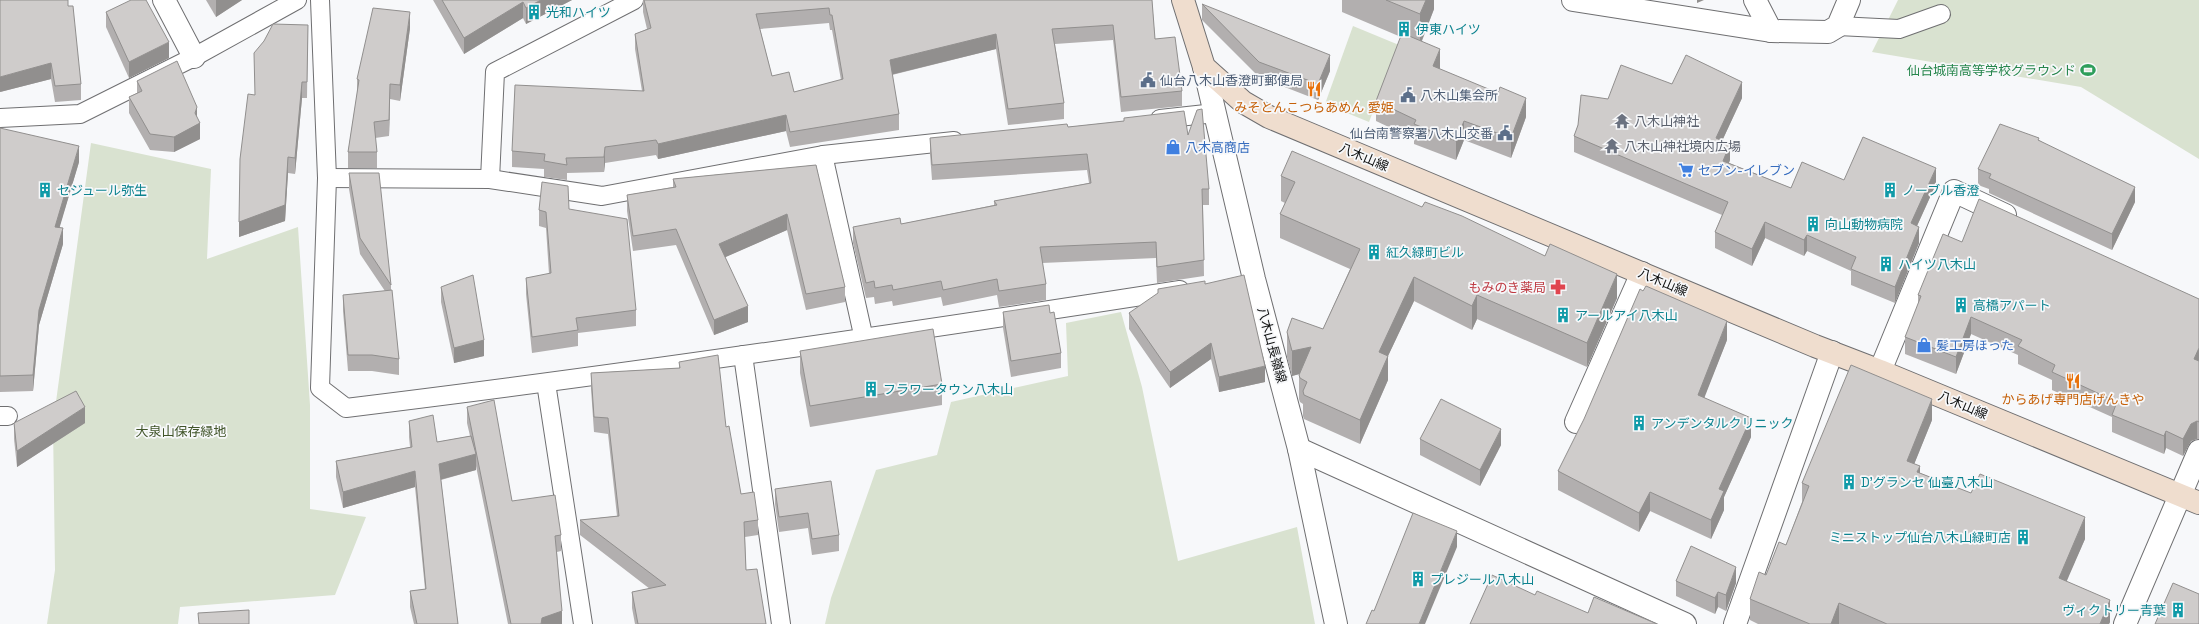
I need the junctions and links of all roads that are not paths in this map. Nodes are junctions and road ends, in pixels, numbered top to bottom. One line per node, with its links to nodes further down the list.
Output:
1 (164, 0): 12 (street)
2 (297, 0): 12 (lane)
3 (320, 0): 19 (lane)
4 (634, 0): 20 (lane)
5 (1183, 0): 13 (street)
6 (1573, 0): 11 (street)
7 (1755, 0): 11 (street)
8 (1849, 0): 10 (street)
9 (1941, 14): 10 (lane)
10 (1838, 26): 11 (street)
11 (1771, 30)
12 (194, 57): 15 (lane)
13 (1204, 67): 14 (street, 八木山長嶺線); 22 (street, 八木山線)
14 (1215, 113): 16 (lane); 30 (street, 八木山長嶺線)
15 (0, 118)
16 (1144, 120)
17 (972, 139): 18 (lane)
18 (823, 155): 20 (lane); 24 (lane)
19 (327, 178): 20 (lane); 28 (lane)
20 (490, 180)
21 (2026, 224): 27 (street)
22 (1642, 273): 25 (street, 八木山線); 29 (street)
23 (1199, 287): 24 (lane)
24 (864, 339): 26 (lane)
25 (1832, 352): 27 (street, 八木山線); 37 (street)
26 (743, 355): 28 (lane); 34 (lane)
27 (1880, 371): 32 (street, 八木山線)
28 (546, 383): 33 (lane)
29 (1576, 422)
30 (1299, 449): 35 (street, 八木山長嶺線); 36 (street)
31 (2199, 451): 32 (street)
32 (2190, 499): 38 (street)
33 (583, 624)
34 (781, 624)
35 (1336, 624)
36 (1685, 624)
37 (1735, 624)
38 (2125, 624)

